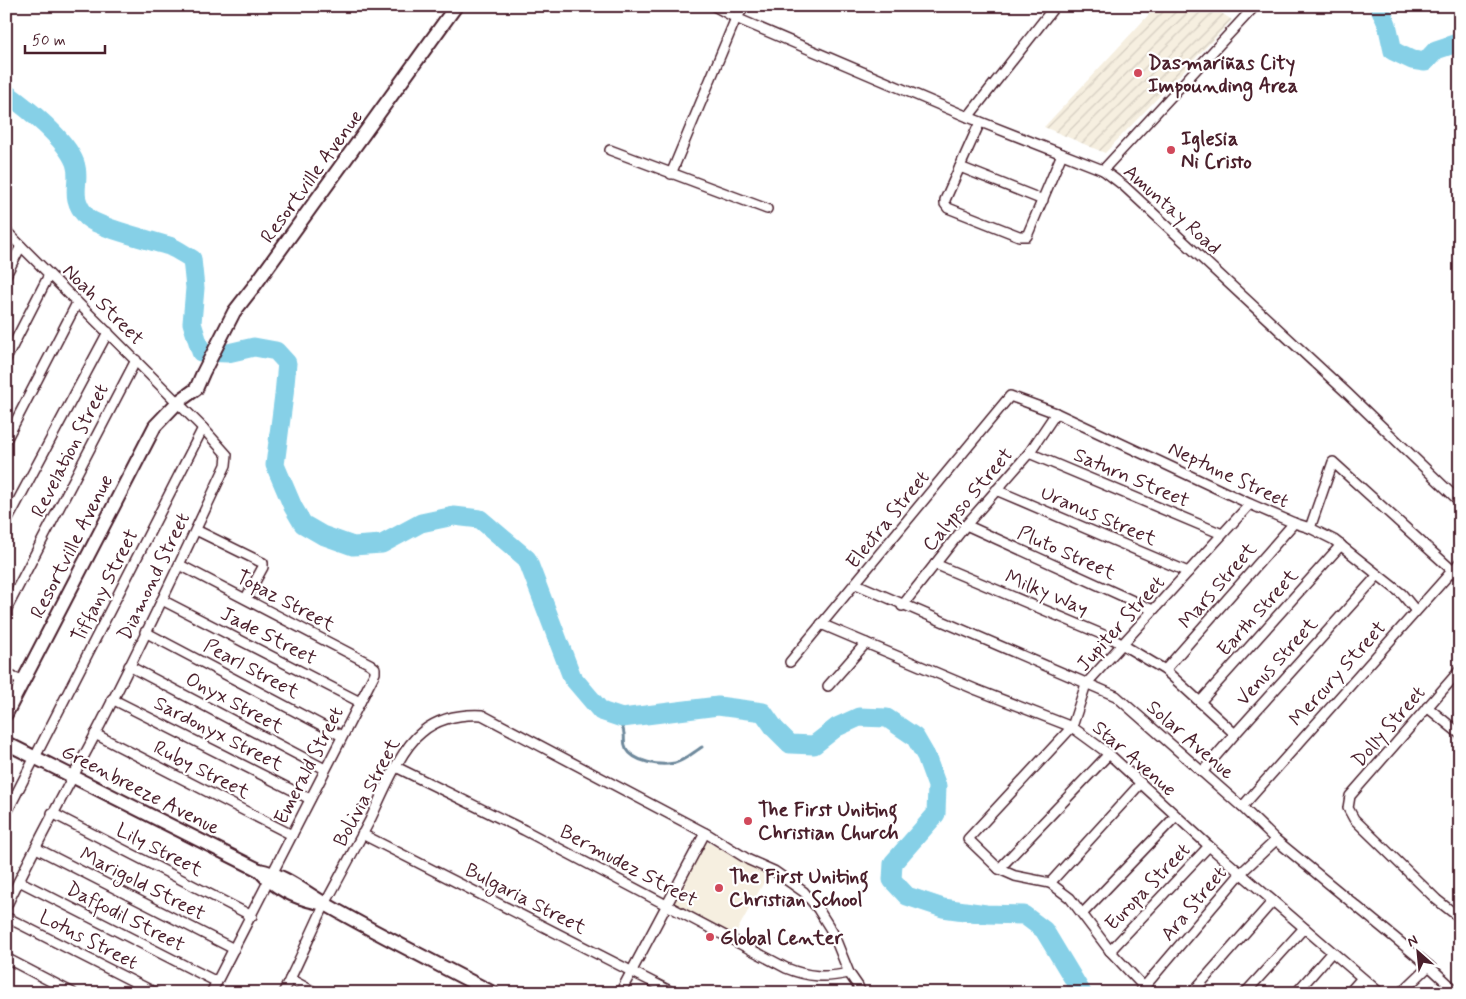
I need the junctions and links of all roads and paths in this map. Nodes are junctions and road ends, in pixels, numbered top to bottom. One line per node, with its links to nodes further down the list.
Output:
1 (456, 6): 25 (street, Resortville Avenue)
2 (714, 6): 6 (street, Amuntay Road)
3 (745, 6): 6 (street)
4 (1055, 6): 7 (street)
5 (1255, 6): 12 (street)
6 (736, 18): 7 (street, Amuntay Road); 13 (street)
7 (968, 117): 8 (street, Amuntay Road)
8 (980, 122): 10 (street, Amuntay Road); 11 (street)
9 (610, 150): 13 (street)
10 (1062, 154): 12 (street, Amuntay Road); 14 (street)
11 (960, 167): 14 (street); 14 (street)
12 (1103, 170): 31 (street, Amuntay Road)
13 (671, 174): 15 (street)
14 (1043, 200)
15 (767, 209)
16 (6, 231): 17 (street, Noah Street)
17 (21, 246): 18 (street); 19 (street, Noah Street)
18 (6, 275)
19 (49, 275): 20 (street, Noah Street); 22 (street)
20 (77, 303): 21 (street, Noah Street); 28 (street)
21 (108, 332): 23 (street, Noah Street); 33 (street)
22 (6, 358)
23 (136, 360): 25 (street, Noah Street); 50 (street, Revelation Street)
24 (1010, 396): 26 (street, Neptune Street); 46 (street, Electra Street)
25 (178, 402): 27 (street, Diamond Street); 63 (street, Resortville Avenue)
26 (1056, 412): 29 (street, Calypso Street); 32 (street, Neptune Street)
27 (203, 428): 37 (street, Diamond Street); 78 (street, Tiffany Street)
28 (6, 440)
29 (1029, 453): 30 (street, Calypso Street); 38 (street, Saturn Street)
30 (996, 490): 35 (street, Calypso Street); 44 (street, Uranus Street)
31 (1460, 502)
32 (1250, 504): 34 (street, Neptune Street); 38 (street, Jupiter Street)
33 (7, 519)
34 (1294, 523): 36 (street, Neptune Street); 60 (street, Mars Street)
35 (966, 525): 41 (street, Calypso Street); 51 (street, Pluto Street)
36 (1310, 528): 39 (street, Neptune Street); 43 (street)
37 (196, 530): 42 (street, Diamond Street); 47 (street)
38 (1222, 534): 44 (street, Jupiter Street)
39 (1341, 546): 45 (street, Neptune Street); 68 (street, Earth Street)
40 (1460, 562): 43 (street, Mercury Street)
41 (935, 564): 49 (street, Calypso Street); 56 (street, Milky Way)
42 (180, 565): 47 (street, Topaz Street); 48 (street, Diamond Street)
43 (1452, 570): 52 (street, Mercury Street)
44 (1188, 572): 51 (street, Jupiter Street)
45 (1378, 575): 52 (street, Neptune Street); 73 (street, Venus Street)
46 (856, 584): 49 (street, Solar Avenue); 53 (street, Electra Street)
47 (246, 598): 59 (street, Topaz Street)
48 (162, 600): 54 (street, Diamond Street); 67 (street, Jade Street)
49 (902, 606): 64 (street, Solar Avenue)
50 (6, 610)
51 (1154, 610): 56 (street, Jupiter Street)
52 (1416, 611): 85 (street, Mercury Street)
53 (821, 624): 55 (street, Star Avenue); 57 (street, Electra Street)
54 (145, 632): 58 (street, Diamond Street); 75 (street, Pearl Street)
55 (866, 643): 65 (street); 71 (street, Star Avenue)
56 (1122, 645): 60 (street, Milky Way); 64 (street, Jupiter Street)
57 (790, 662)
58 (129, 666): 66 (street, Diamond Street); 80 (street, Onyx Street)
59 (374, 668): 67 (street, Emerald Street)
60 (1165, 670): 68 (street, Milky Way)
61 (1460, 670): 69 (street, Dolly Street)
62 (6, 674): 63 (street)
63 (22, 681): 70 (street, Resortville Avenue)
64 (1086, 684): 71 (street, Jupiter Street); 81 (street, Solar Avenue)
65 (828, 686)
66 (112, 699): 72 (street, Diamond Street); 84 (street, Sardonyx Street)
67 (360, 702): 75 (street, Emerald Street)
68 (1200, 702): 73 (street, Milky Way)
69 (1427, 707): 74 (street); 107 (street, Dolly Street)
70 (6, 714)
71 (1072, 727): 77 (street, Star Avenue); 95 (street, Jupiter Street)
72 (96, 734): 82 (street, Diamond Street); 91 (street, Ruby Street)
73 (1234, 734): 81 (street, Venus Street)
74 (1460, 734)
75 (342, 736): 80 (street, Emerald Street)
76 (6, 742): 78 (street, Greenbreeze Avenue)
77 (1109, 754): 83 (street, Star Avenue); 95 (street)
78 (35, 757): 82 (street, Greenbreeze Avenue); 86 (street, Tiffany Street)
79 (396, 767): 89 (street, Bolivia Street); 90 (street, Bolivia Street); 102 (street, Bermudez Street)
80 (325, 769): 84 (street, Emerald Street)
81 (1202, 772): 85 (street, Solar Avenue)
82 (73, 775): 87 (street, Diamond Street); 97 (street, Greenbreeze Avenue)
83 (1141, 782): 88 (street, Star Avenue); 99 (street)
84 (310, 799): 91 (street, Emerald Street)
85 (1242, 807): 92 (street, Solar Avenue)
86 (6, 814)
87 (52, 814): 94 (street, Diamond Street); 105 (street, Lily Street)
88 (1176, 816): 93 (street, Star Avenue); 104 (street)
89 (705, 833): 102 (street); 115 (street, Bolivia Street)
90 (362, 834): 101 (street, Bolivia Street); 114 (street, Bulgaria Street)
91 (292, 836): 97 (street, Emerald Street)
92 (1276, 840): 96 (street, Ara Street); 113 (street, Solar Avenue)
93 (1210, 846): 96 (street, Star Avenue); 110 (street, Europa Street)
94 (36, 848): 98 (street, Diamond Street); 109 (street, Marigold Street)
95 (999, 869): 99 (street)
96 (1242, 872): 100 (street, Star Avenue); 119 (street, Ara Street)
97 (267, 875): 101 (street, Greenbreeze Avenue); 105 (street, Emerald Street)
98 (19, 881): 103 (street, Diamond Street); 118 (street, Daffodil Street)
99 (1050, 883): 104 (street)
100 (1273, 901): 108 (street, Star Avenue); 129 (street)
101 (325, 904): 117 (street, Bolivia Street); 125 (street, Greenbreeze Avenue)
102 (666, 904): 114 (street); 115 (street, Bermudez Street)
103 (6, 907)
104 (1082, 913): 110 (street)
105 (252, 916): 109 (street, Emerald Street)
106 (6, 917): 121 (street, Lotus Street)
107 (1460, 918)
108 (1304, 928): 111 (street, Star Avenue); 130 (street)
109 (234, 949): 118 (street, Emerald Street)
110 (1110, 950): 119 (street)
111 (1332, 952): 116 (street, Star Avenue); 131 (street)
112 (6, 958): 120 (street)
113 (1428, 966): 134 (street); 135 (street, Solar Avenue)
114 (631, 972): 126 (street); 127 (street, Bulgaria Street)
115 (849, 973): 128 (street, Bolivia Street)
116 (1362, 978): 132 (street); 133 (street, Star Avenue)
117 (290, 979): 123 (street, Bolivia Street); 124 (street)
118 (217, 982): 122 (street, Emerald Street)
119 (1142, 990)
120 (73, 993)
121 (156, 993)
122 (212, 993)
123 (282, 993)
124 (316, 993)
125 (493, 993)
126 (620, 993)
127 (674, 993)
128 (860, 993)
129 (1192, 993)
130 (1246, 993)
131 (1296, 993)
132 (1349, 993)
133 (1380, 993)
134 (1401, 993)
135 (1458, 993)

